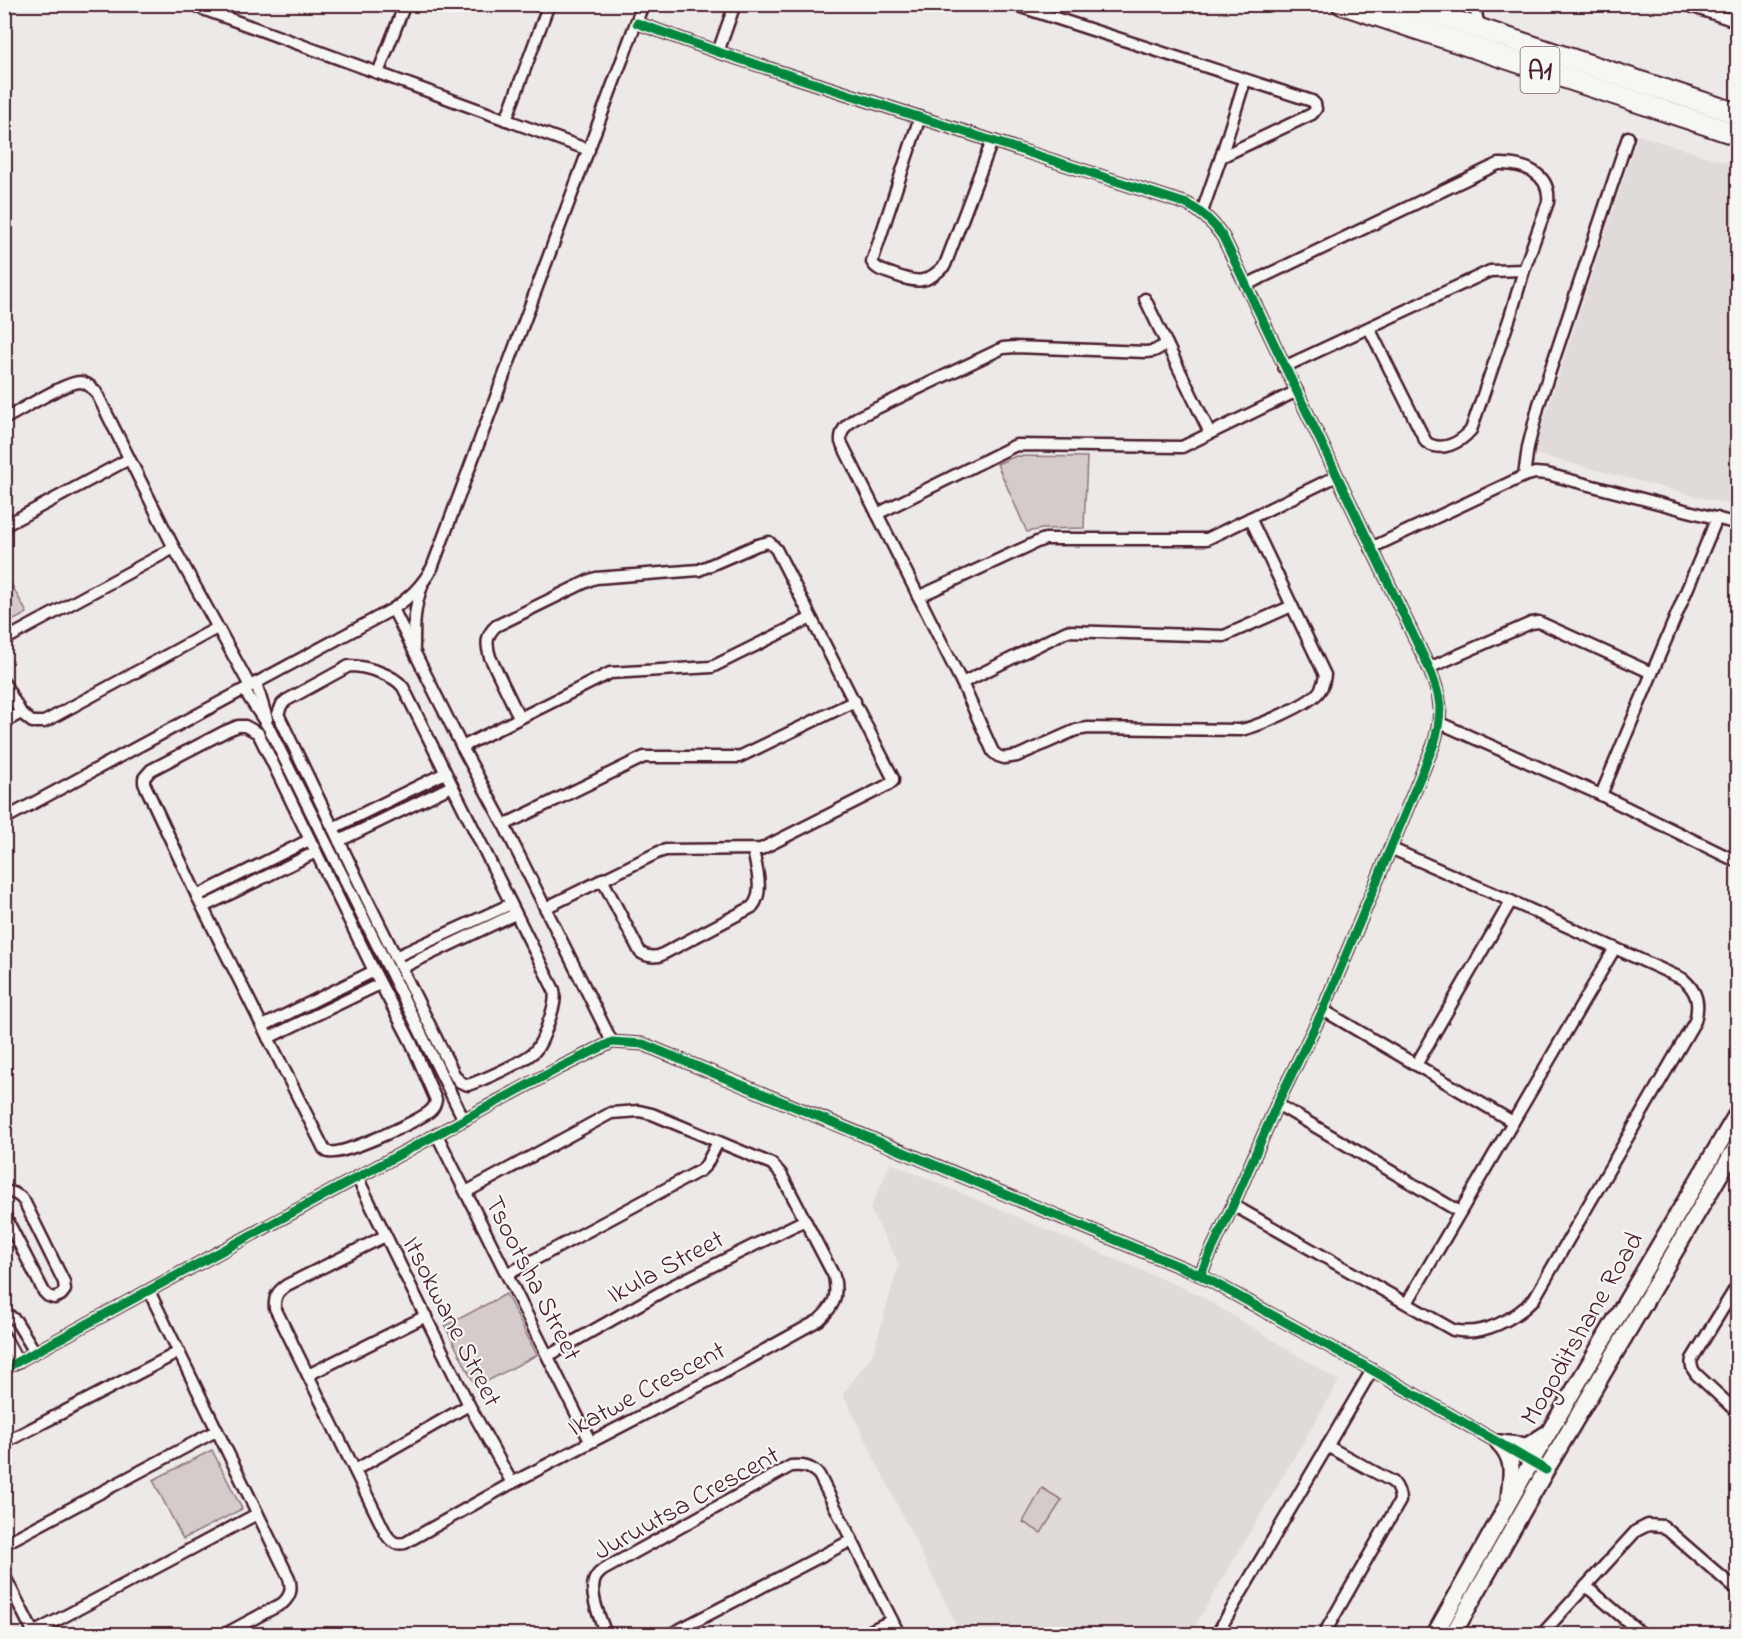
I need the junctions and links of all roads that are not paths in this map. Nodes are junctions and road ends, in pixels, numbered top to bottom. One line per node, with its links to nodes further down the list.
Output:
1 (195, 4): 15 (street)
2 (405, 4): 15 (street)
3 (549, 4): 19 (street)
4 (644, 4): 12 (street)
5 (735, 4): 14 (street)
6 (1012, 4): 16 (street)
7 (1342, 4): 20 (highway, A1)
8 (1404, 4): 13 (highway, A1)
9 (1478, 4): 13 (street)
10 (1684, 4): 11 (street)
11 (1737, 22)
12 (637, 23): 14 (street); 23 (street)
13 (1489, 33): 17 (highway, A1)
14 (718, 52): 18 (street)
15 (378, 73): 19 (street)
16 (1245, 80): 24 (street); 24 (street)
17 (1737, 114)
18 (920, 117): 22 (street); 22 (street)
19 (506, 120): 23 (street)
20 (1737, 135)
21 (1628, 136): 37 (street)
22 (992, 141): 25 (street)
23 (589, 150): 45 (street)
24 (1221, 157): 25 (street)
25 (1202, 212): 27 (street)
26 (1524, 270): 27 (street); 29 (street); 29 (street)
27 (1246, 285): 31 (street)
28 (1145, 299): 30 (street)
29 (1369, 328): 31 (street)
30 (1167, 345): 34 (street); 38 (street)
31 (1284, 367): 32 (street)
32 (1297, 392): 34 (street); 36 (street)
33 (4, 419): 35 (street)
34 (1210, 433): 38 (street)
35 (129, 459): 42 (street); 43 (street)
36 (1337, 476): 39 (street); 44 (street)
37 (1524, 476): 40 (street); 44 (street)
38 (877, 514): 46 (street)
39 (1250, 518): 46 (street); 47 (street)
40 (1717, 518): 41 (street); 54 (street)
41 (1737, 524)
42 (4, 526)
43 (174, 548): 50 (street); 51 (street)
44 (1371, 548): 53 (street)
45 (423, 583): 48 (street); 52 (street)
46 (918, 597): 56 (street)
47 (1292, 606): 56 (street); 56 (street)
48 (393, 609): 52 (street); 57 (street)
49 (811, 618): 58 (street); 60 (street); 60 (street)
50 (217, 628): 57 (street); 59 (street)
51 (4, 640)
52 (414, 650): 63 (street)
53 (1429, 668): 54 (street); 62 (street)
54 (1652, 673): 69 (street)
55 (4, 683): 59 (street)
56 (962, 683)
57 (250, 686): 65 (street); 70 (street)
58 (855, 701): 71 (street); 76 (street)
59 (21, 713): 61 (street)
60 (519, 717): 63 (street)
61 (4, 722)
62 (1440, 723): 69 (street); 75 (street)
63 (462, 747): 71 (street)
64 (303, 768): 65 (street); 66 (street); 72 (street)
65 (292, 773): 67 (street); 82 (street)
66 (445, 773): 68 (street); 72 (street)
67 (280, 780): 73 (street); 80 (street)
68 (452, 786): 74 (street); 85 (street)
69 (1601, 795): 78 (street)
70 (4, 819)
71 (504, 825): 84 (street)
72 (333, 828): 74 (street)
73 (309, 840): 77 (street); 80 (street)
74 (339, 841): 82 (street)
75 (1390, 848): 81 (street); 92 (street)
76 (753, 850): 79 (street); 79 (street)
77 (315, 852): 83 (street); 86 (street)
78 (1737, 862)
79 (602, 879): 84 (street)
80 (197, 896): 83 (street)
81 (1511, 901): 87 (street); 98 (street)
82 (362, 902): 86 (street); 88 (street); 94 (street)
83 (203, 907): 93 (street)
84 (545, 908): 97 (street)
85 (513, 909): 88 (street); 89 (street); 94 (street)
86 (345, 911): 90 (street)
87 (1615, 948): 102 (street); 118 (street)
88 (395, 957): 89 (street)
89 (401, 968): 94 (street)
90 (374, 971): 91 (street); 93 (street)
91 (380, 984): 95 (street); 96 (street)
92 (1323, 1010): 98 (street); 99 (street)
93 (263, 1026): 95 (street)
94 (428, 1034): 96 (street); 101 (street)
95 (268, 1038): 96 (street)
96 (411, 1042)
97 (612, 1042): 101 (street); 115 (street)
98 (1416, 1065): 102 (street)
99 (1277, 1104): 109 (street); 110 (street)
100 (1737, 1112): 132 (main road, Mogoditshane Road)
101 (465, 1120): 103 (street)
102 (1513, 1122): 110 (street)
103 (437, 1135): 106 (street); 108 (street, Tsootsha Street)
104 (718, 1142): 108 (street, Ikatwe Crescent); 112 (street, Ikatwe Crescent); 114 (street)
105 (1737, 1144): 139 (main road, Mogoditshane Road)
106 (357, 1177): 113 (street, Itsokwane Street); 117 (street)
107 (4, 1192): 111 (street)
108 (466, 1192): 114 (street, Tsootsha Street)
109 (1233, 1205): 115 (street); 118 (street)
110 (1460, 1212): 118 (street)
111 (4, 1214)
112 (805, 1220): 124 (street, Ikula Street); 133 (street, Ikatwe Crescent)
113 (385, 1236): 120 (street, Itsokwane Street); 128 (street, Ikatwe Crescent)
114 (508, 1274): 124 (street, Tsootsha Street)
115 (1200, 1275): 127 (street)
116 (1737, 1284): 130 (street)
117 (148, 1291): 122 (street); 123 (street)
118 (1407, 1303)
119 (4, 1311): 122 (street)
120 (426, 1316): 128 (street); 129 (street, Itsokwane Street)
121 (4, 1336): 125 (street)
122 (35, 1352): 125 (street)
123 (179, 1352): 131 (street); 134 (street)
124 (548, 1356): 133 (street, Tsootsha Street)
125 (18, 1362): 126 (street)
126 (4, 1370)
127 (1372, 1370): 135 (street); 136 (street)
128 (308, 1375): 138 (street, Ikatwe Crescent)
129 (470, 1405): 138 (street); 140 (street, Itsokwane Street)
130 (1737, 1413)
131 (216, 1431): 142 (street); 144 (street)
132 (1550, 1432): 135 (main road); 137 (main road, Mogoditshane Road)
133 (590, 1442): 140 (street, Ikatwe Crescent)
134 (4, 1443)
135 (1499, 1443): 137 (street); 141 (main road)
136 (1327, 1446): 155 (street); 156 (street)
137 (1532, 1461): 139 (street); 141 (main road, Mogoditshane Road)
138 (355, 1470): 140 (street, Ikatwe Crescent)
139 (1546, 1470): 158 (main road, Mogoditshane Road)
140 (512, 1483)
141 (1509, 1504): 157 (main road, Mogoditshane Road)
142 (257, 1514): 149 (street); 150 (street)
143 (852, 1540): 148 (street, Juruutsa Crescent); 151 (street, Juruutsa Crescent); 152 (street)
144 (4, 1544)
145 (4, 1575): 149 (street)
146 (1586, 1586): 147 (street); 159 (street); 160 (street)
147 (1737, 1590)
148 (892, 1620): 153 (street); 154 (street, Juruutsa Crescent)
149 (33, 1634)
150 (225, 1635)
151 (606, 1635)
152 (671, 1635)
153 (864, 1635)
154 (899, 1635)
155 (1217, 1635)
156 (1324, 1635)
157 (1435, 1635)
158 (1453, 1635)
159 (1542, 1635)
160 (1642, 1635)

